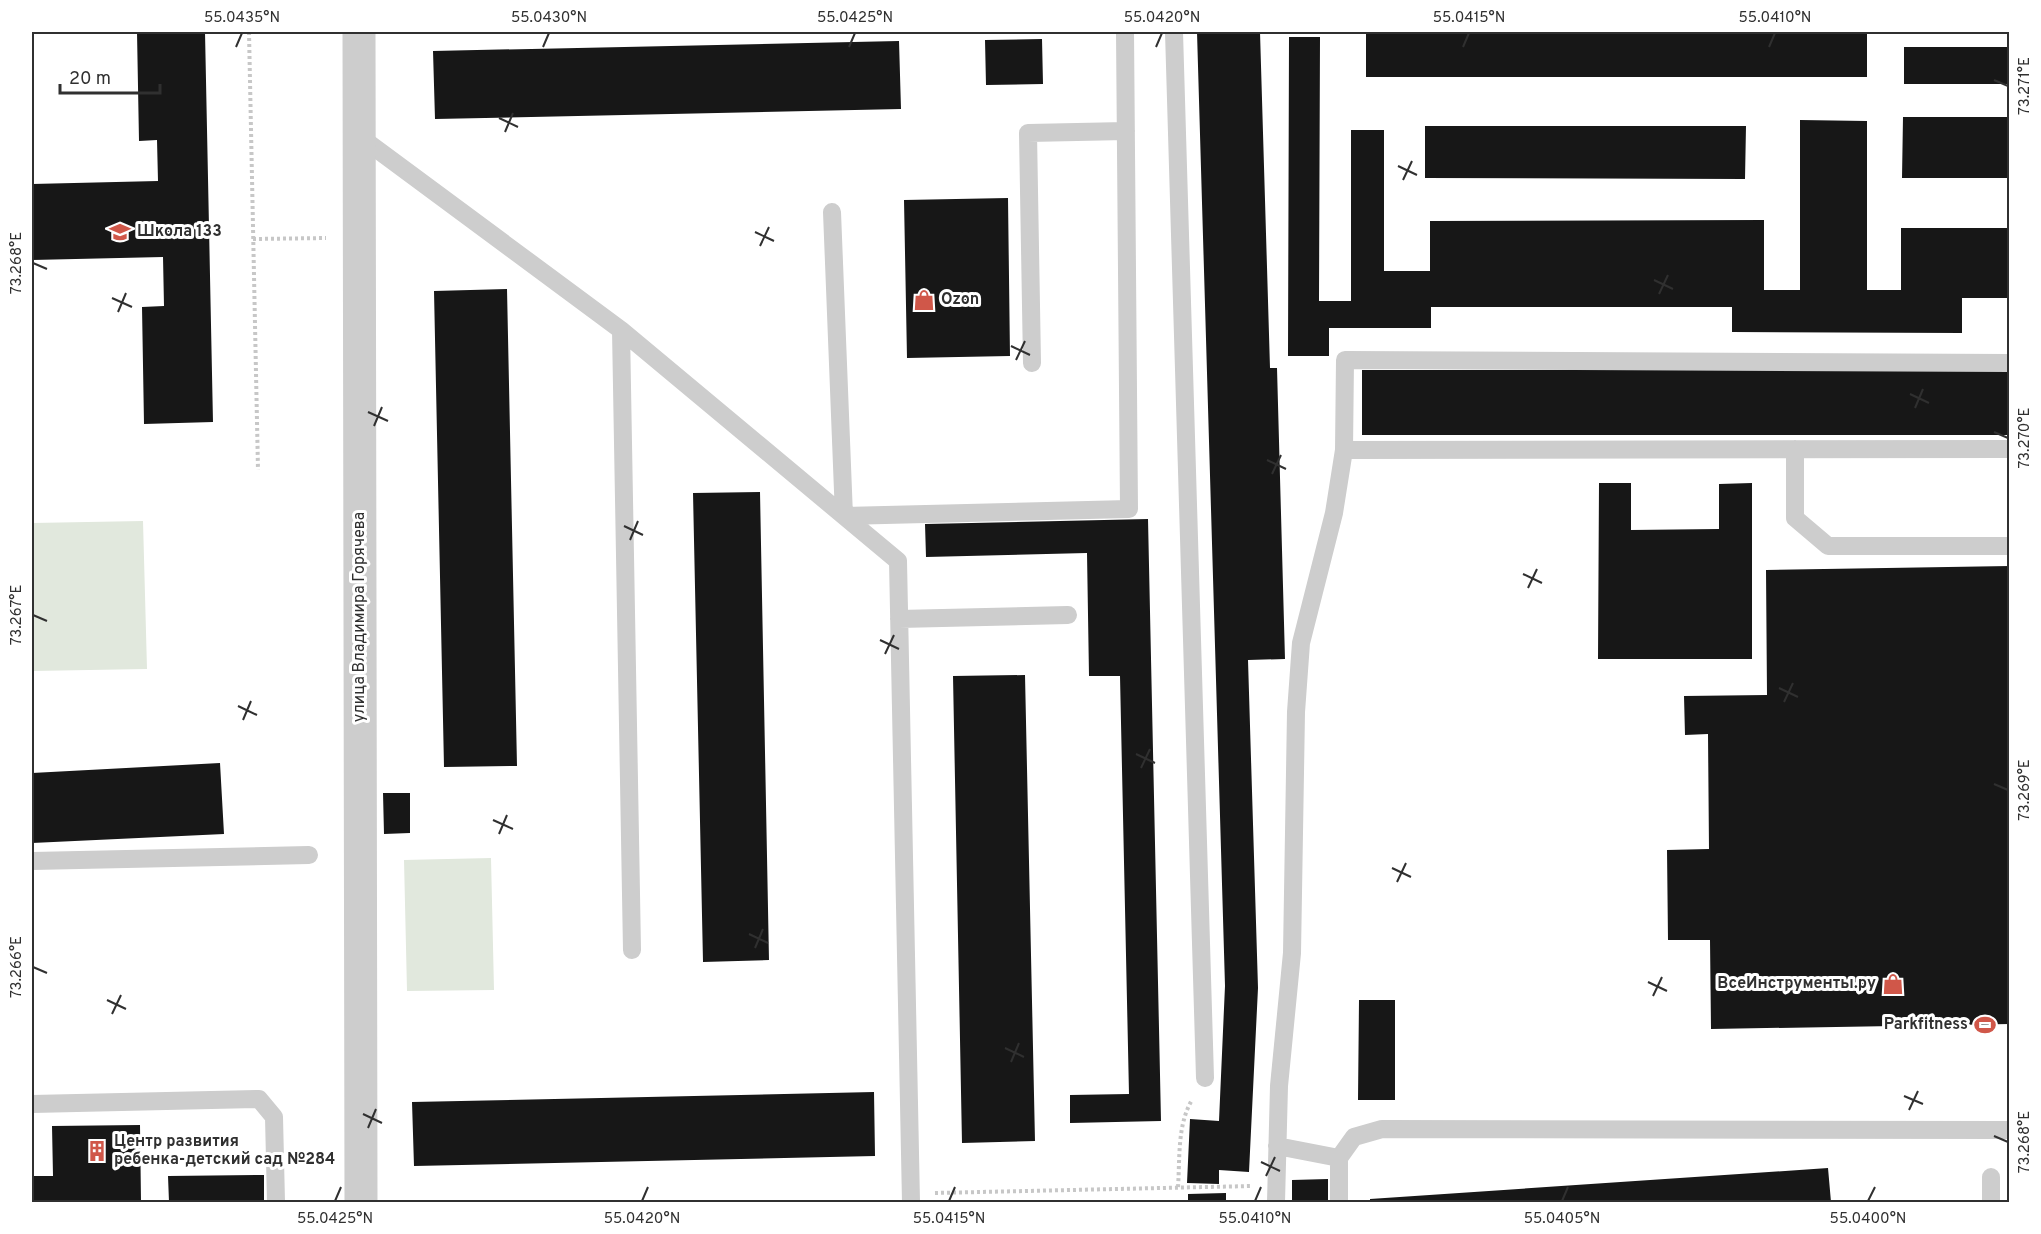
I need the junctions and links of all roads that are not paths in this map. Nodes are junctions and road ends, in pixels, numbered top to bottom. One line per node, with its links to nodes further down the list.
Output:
1 (359, 32): 5 (street, улица Владимира Горячева)
2 (1125, 32): 4 (lane)
3 (1174, 32): 20 (lane)
4 (1126, 130): 8 (lane); 13 (lane)
5 (359, 136): 7 (lane); 29 (street, улица Владимира Горячева)
6 (832, 212): 13 (lane)
7 (621, 330): 13 (lane); 19 (lane)
8 (1032, 363)
9 (2010, 363): 12 (lane)
10 (2010, 448): 11 (lane)
11 (1796, 449): 12 (lane); 14 (lane)
12 (1344, 450): 23 (lane)
13 (844, 516): 16 (lane)
14 (2010, 546)
15 (1068, 615): 16 (lane)
16 (898, 619): 27 (lane)
17 (309, 855): 18 (lane)
18 (32, 861)
19 (632, 950)
20 (1205, 1078)
21 (32, 1104): 28 (lane)
22 (2010, 1130): 24 (lane)
23 (1277, 1146): 24 (lane); 26 (lane)
24 (1339, 1158): 30 (lane)
25 (1991, 1177): 31 (lane)
26 (1276, 1194)
27 (911, 1198)
28 (276, 1203)
29 (361, 1203)
30 (1339, 1203)
31 (1991, 1203)

